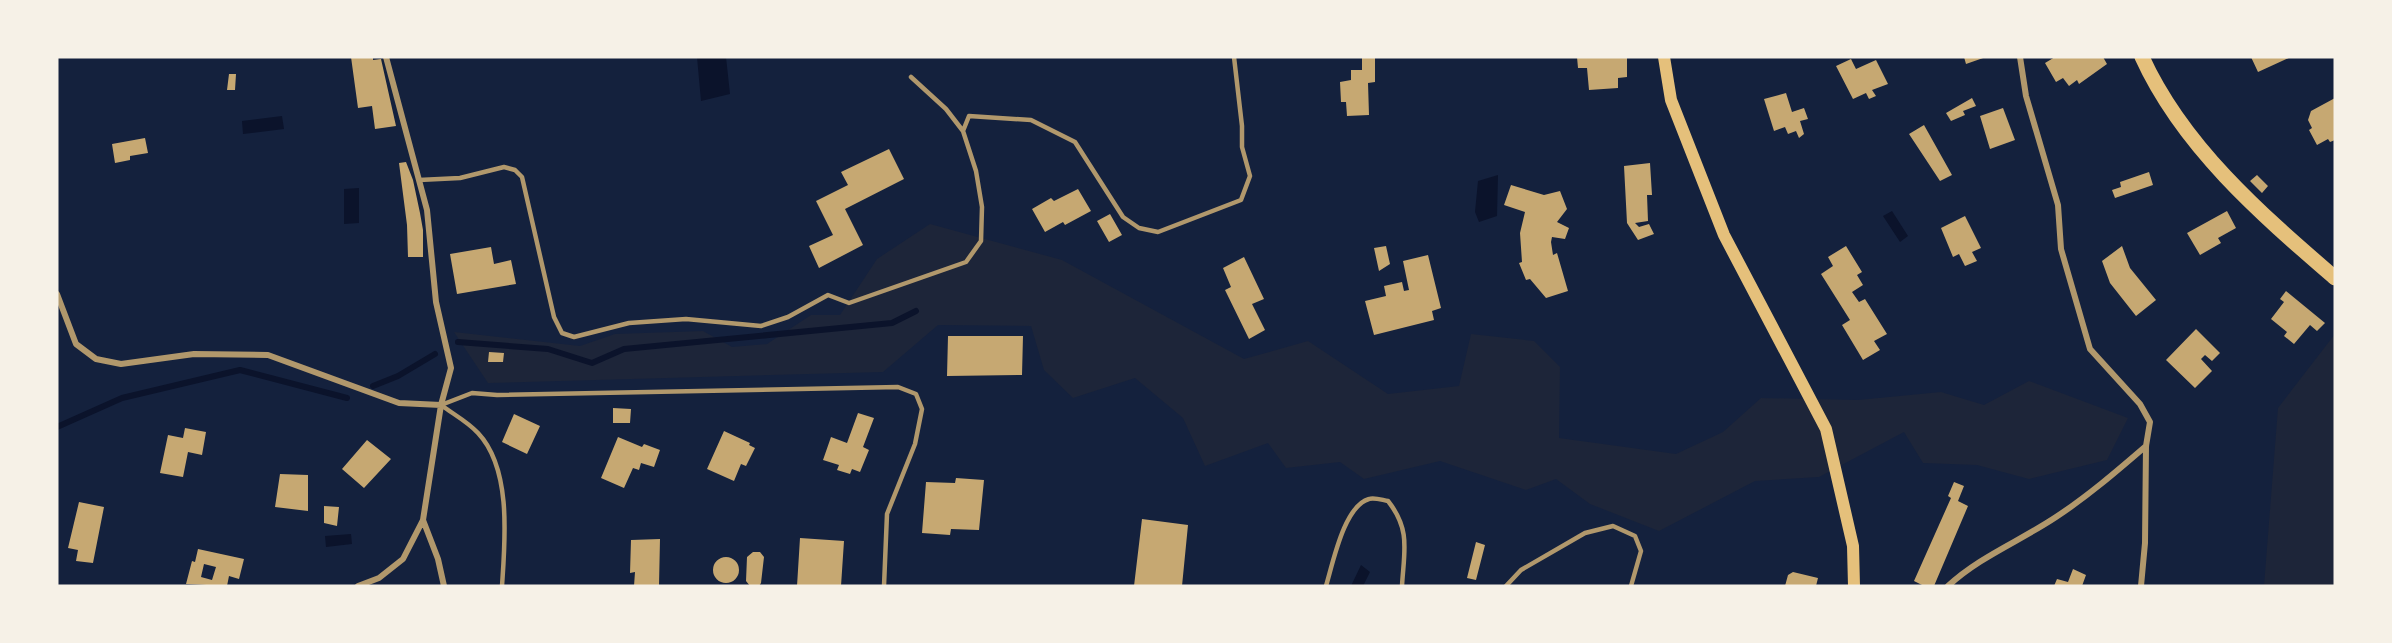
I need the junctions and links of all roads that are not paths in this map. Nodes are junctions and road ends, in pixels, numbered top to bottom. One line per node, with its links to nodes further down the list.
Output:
1 (386, 57): 8 (street)
2 (1234, 57): 7 (lane)
3 (1664, 57): 22 (main road)
4 (2020, 57): 12 (street)
5 (2142, 57): 9 (main road)
6 (911, 76): 7 (lane)
7 (963, 131): 8 (lane)
8 (419, 180): 11 (street)
9 (2335, 278)
10 (57, 294): 11 (street)
11 (441, 405): 13 (street); 16 (lane); 17 (lane)
12 (2146, 446): 23 (street); 24 (street)
13 (423, 520): 14 (street); 15 (street)
14 (358, 586)
15 (444, 586)
16 (502, 586)
17 (884, 586)
18 (1326, 586): 19 (lane)
19 (1402, 586)
20 (1506, 586): 21 (lane)
21 (1631, 586)
22 (1854, 586)
23 (1948, 586)
24 (2140, 586)

